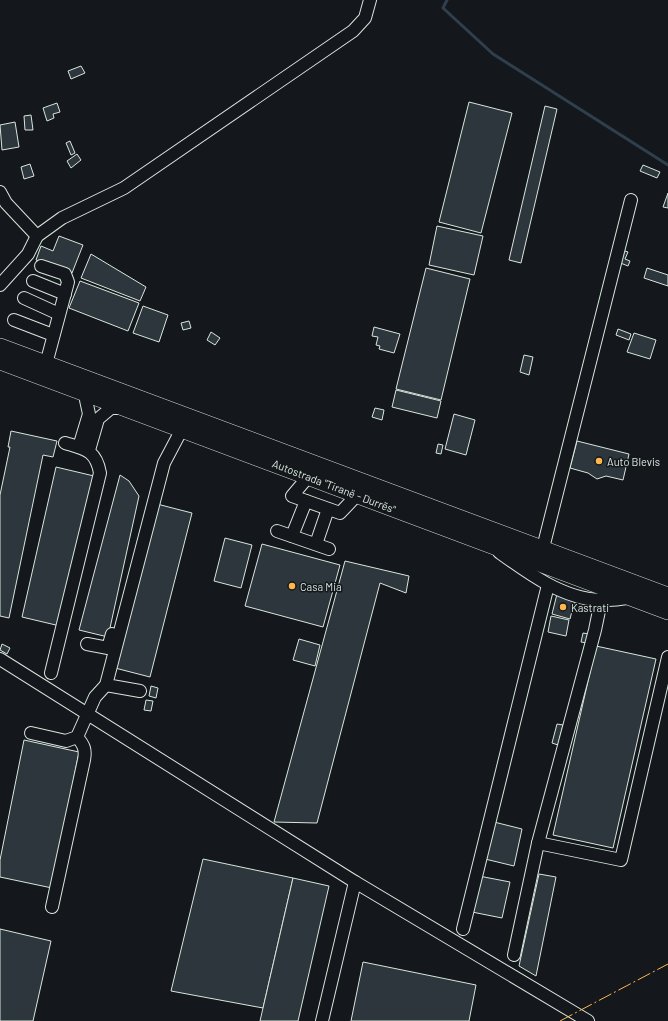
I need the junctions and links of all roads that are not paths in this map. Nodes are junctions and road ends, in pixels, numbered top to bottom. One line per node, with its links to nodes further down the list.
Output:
1 (370, 0): 4 (street)
2 (0, 192): 4 (street)
3 (631, 200): 29 (street)
4 (37, 236): 7 (street)
5 (41, 266): 8 (street)
6 (33, 280): 8 (street)
7 (0, 285)
8 (65, 294): 10 (street)
9 (24, 298): 10 (street)
10 (59, 314): 12 (street)
11 (14, 320): 12 (street)
12 (54, 335): 15 (street)
13 (0, 347): 15 (highway, Autostrada "Tiranë - Durrës")
14 (0, 361): 16 (highway, Autostrada "Tiranë - Durrës")
15 (46, 364): 29 (highway, Autostrada "Tiranë - Durrës")
16 (89, 394): 17 (highway, Autostrada "Tiranë - Durrës"); 20 (street)
17 (126, 408): 18 (highway, Autostrada "Tiranë - Durrës"); 20 (street)
18 (178, 428): 21 (highway, Autostrada "Tiranë - Durrës"); 36 (street); 40 (street)
19 (65, 443): 20 (street)
20 (84, 448): 39 (street)
21 (308, 477): 22 (highway, Autostrada "Tiranë - Durrës"); 23 (street)
22 (357, 495): 24 (street); 27 (highway, Autostrada "Tiranë - Durrës")
23 (306, 501): 24 (street); 26 (street)
24 (328, 509): 28 (street)
25 (277, 531): 26 (street)
26 (292, 536): 28 (street)
27 (485, 542): 31 (street); 33 (highway, Autostrada "Tiranë - Durrës")
28 (316, 544): 30 (street)
29 (543, 548): 32 (highway, Autostrada "Tiranë - Durrës")
30 (329, 549)
31 (548, 586): 34 (street); 48 (street)
32 (668, 596)
33 (633, 598): 34 (street); 35 (highway, Autostrada "Tiranë - Durrës")
34 (601, 600): 45 (street)
35 (668, 611)
36 (87, 644)
37 (668, 657): 45 (street)
38 (0, 659): 42 (street)
39 (51, 673)
40 (106, 685): 41 (street); 42 (street)
41 (140, 691)
42 (87, 715): 44 (street); 46 (street)
43 (31, 733): 44 (street)
44 (77, 737): 47 (street)
45 (538, 843): 49 (street)
46 (354, 882): 50 (street); 51 (street)
47 (52, 907)
48 (463, 929)
49 (514, 955)
50 (322, 1021)
51 (588, 1021)

